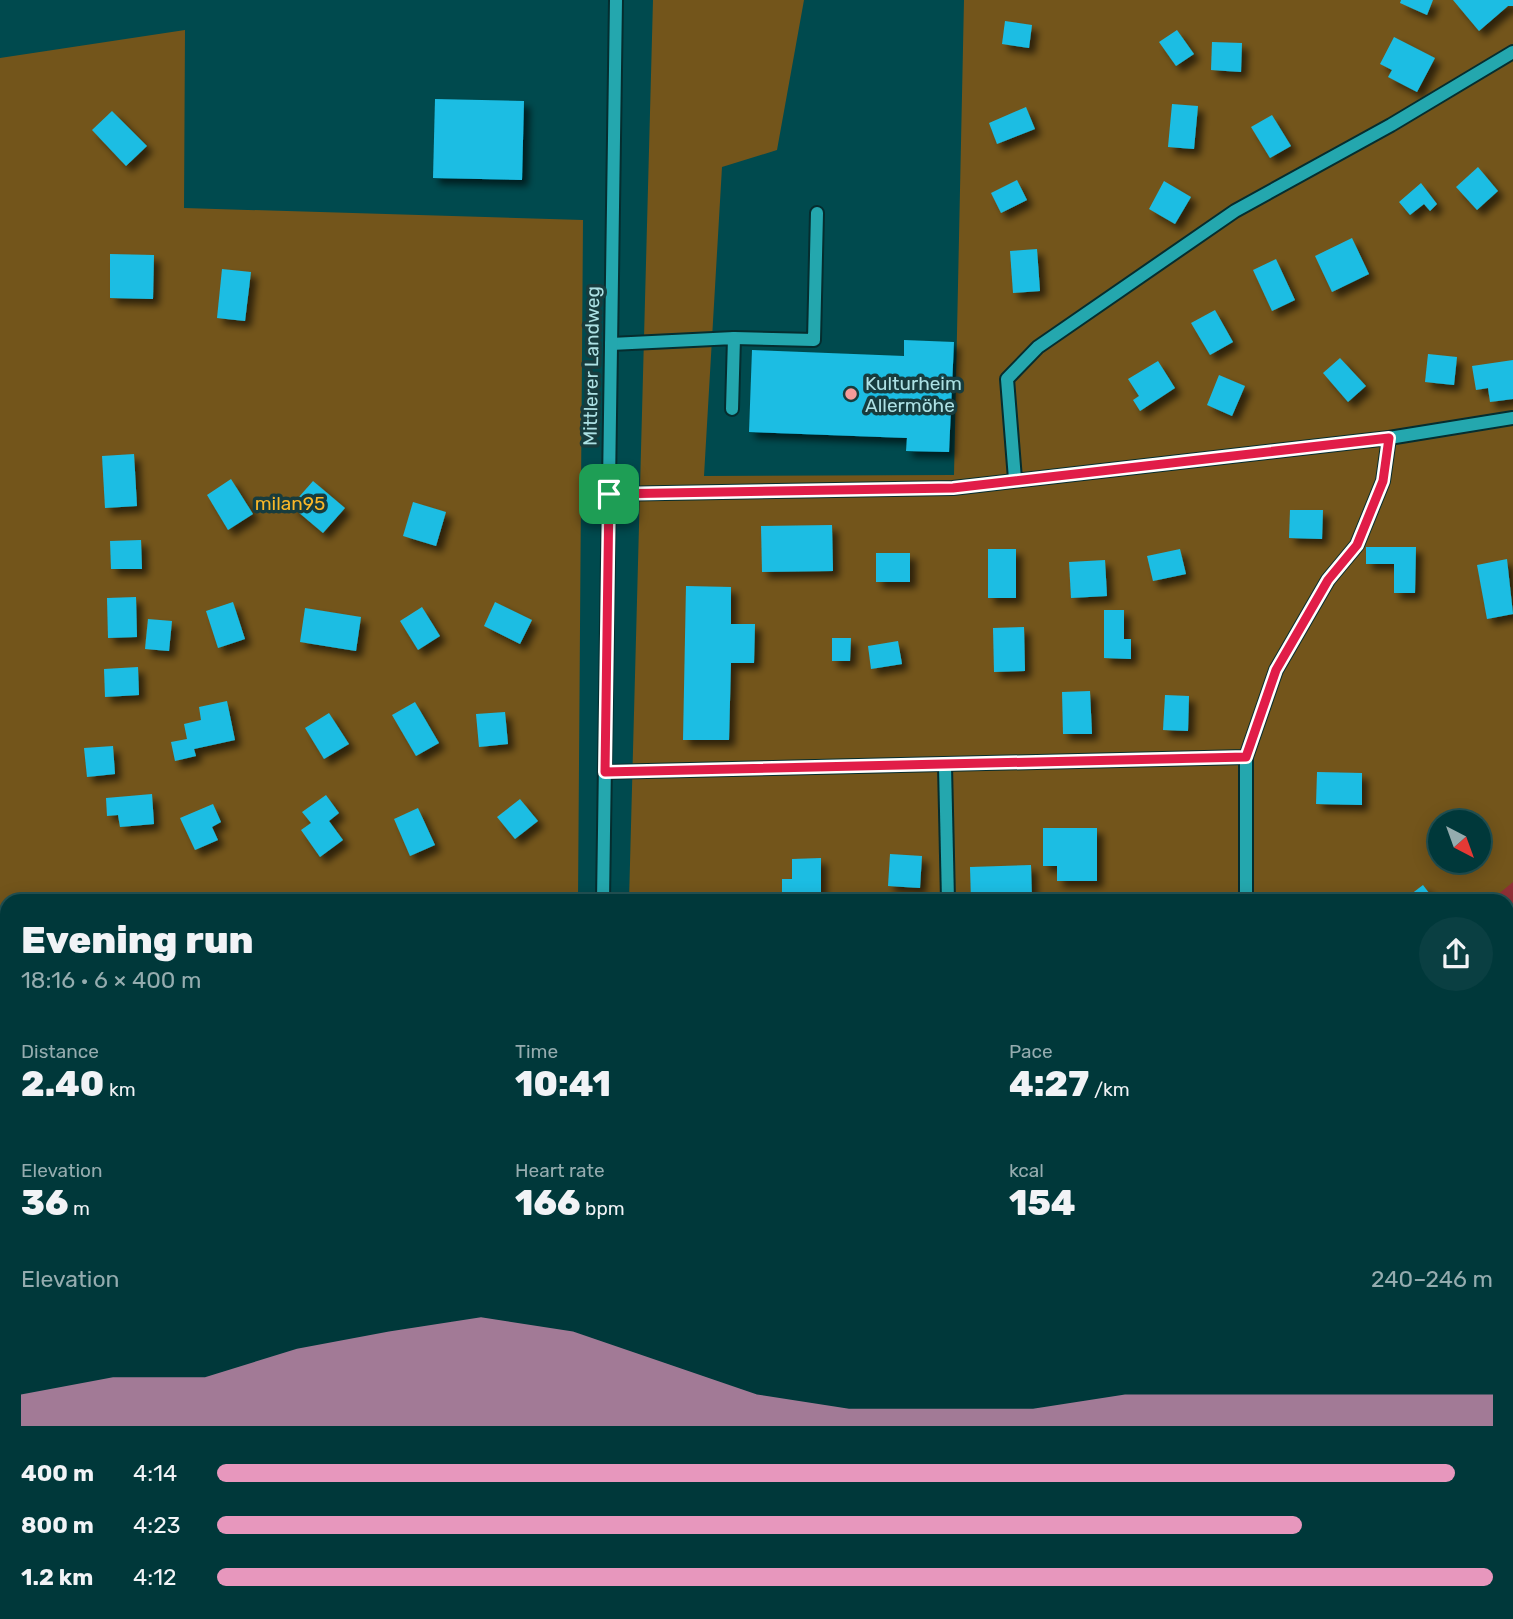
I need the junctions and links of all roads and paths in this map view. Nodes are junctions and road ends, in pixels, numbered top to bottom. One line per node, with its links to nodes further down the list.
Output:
1 (616, 0): 5 (street, Mittlerer Landweg)
2 (1513, 52): 9 (street)
3 (817, 213): 4 (street)
4 (734, 338): 5 (street); 6 (street)
5 (611, 344): 10 (street, Mittlerer Landweg)
6 (733, 409)
7 (1513, 418): 8 (street)
8 (1389, 438): 9 (street); 11 (street)
9 (1015, 479): 10 (street)
10 (609, 494): 13 (street, Mittlerer Landweg)
11 (1246, 757): 12 (street); 16 (street)
12 (945, 766): 13 (street); 15 (street)
13 (605, 772): 14 (street, Mittlerer Landweg)
14 (603, 894)
15 (948, 894)
16 (1246, 894)

